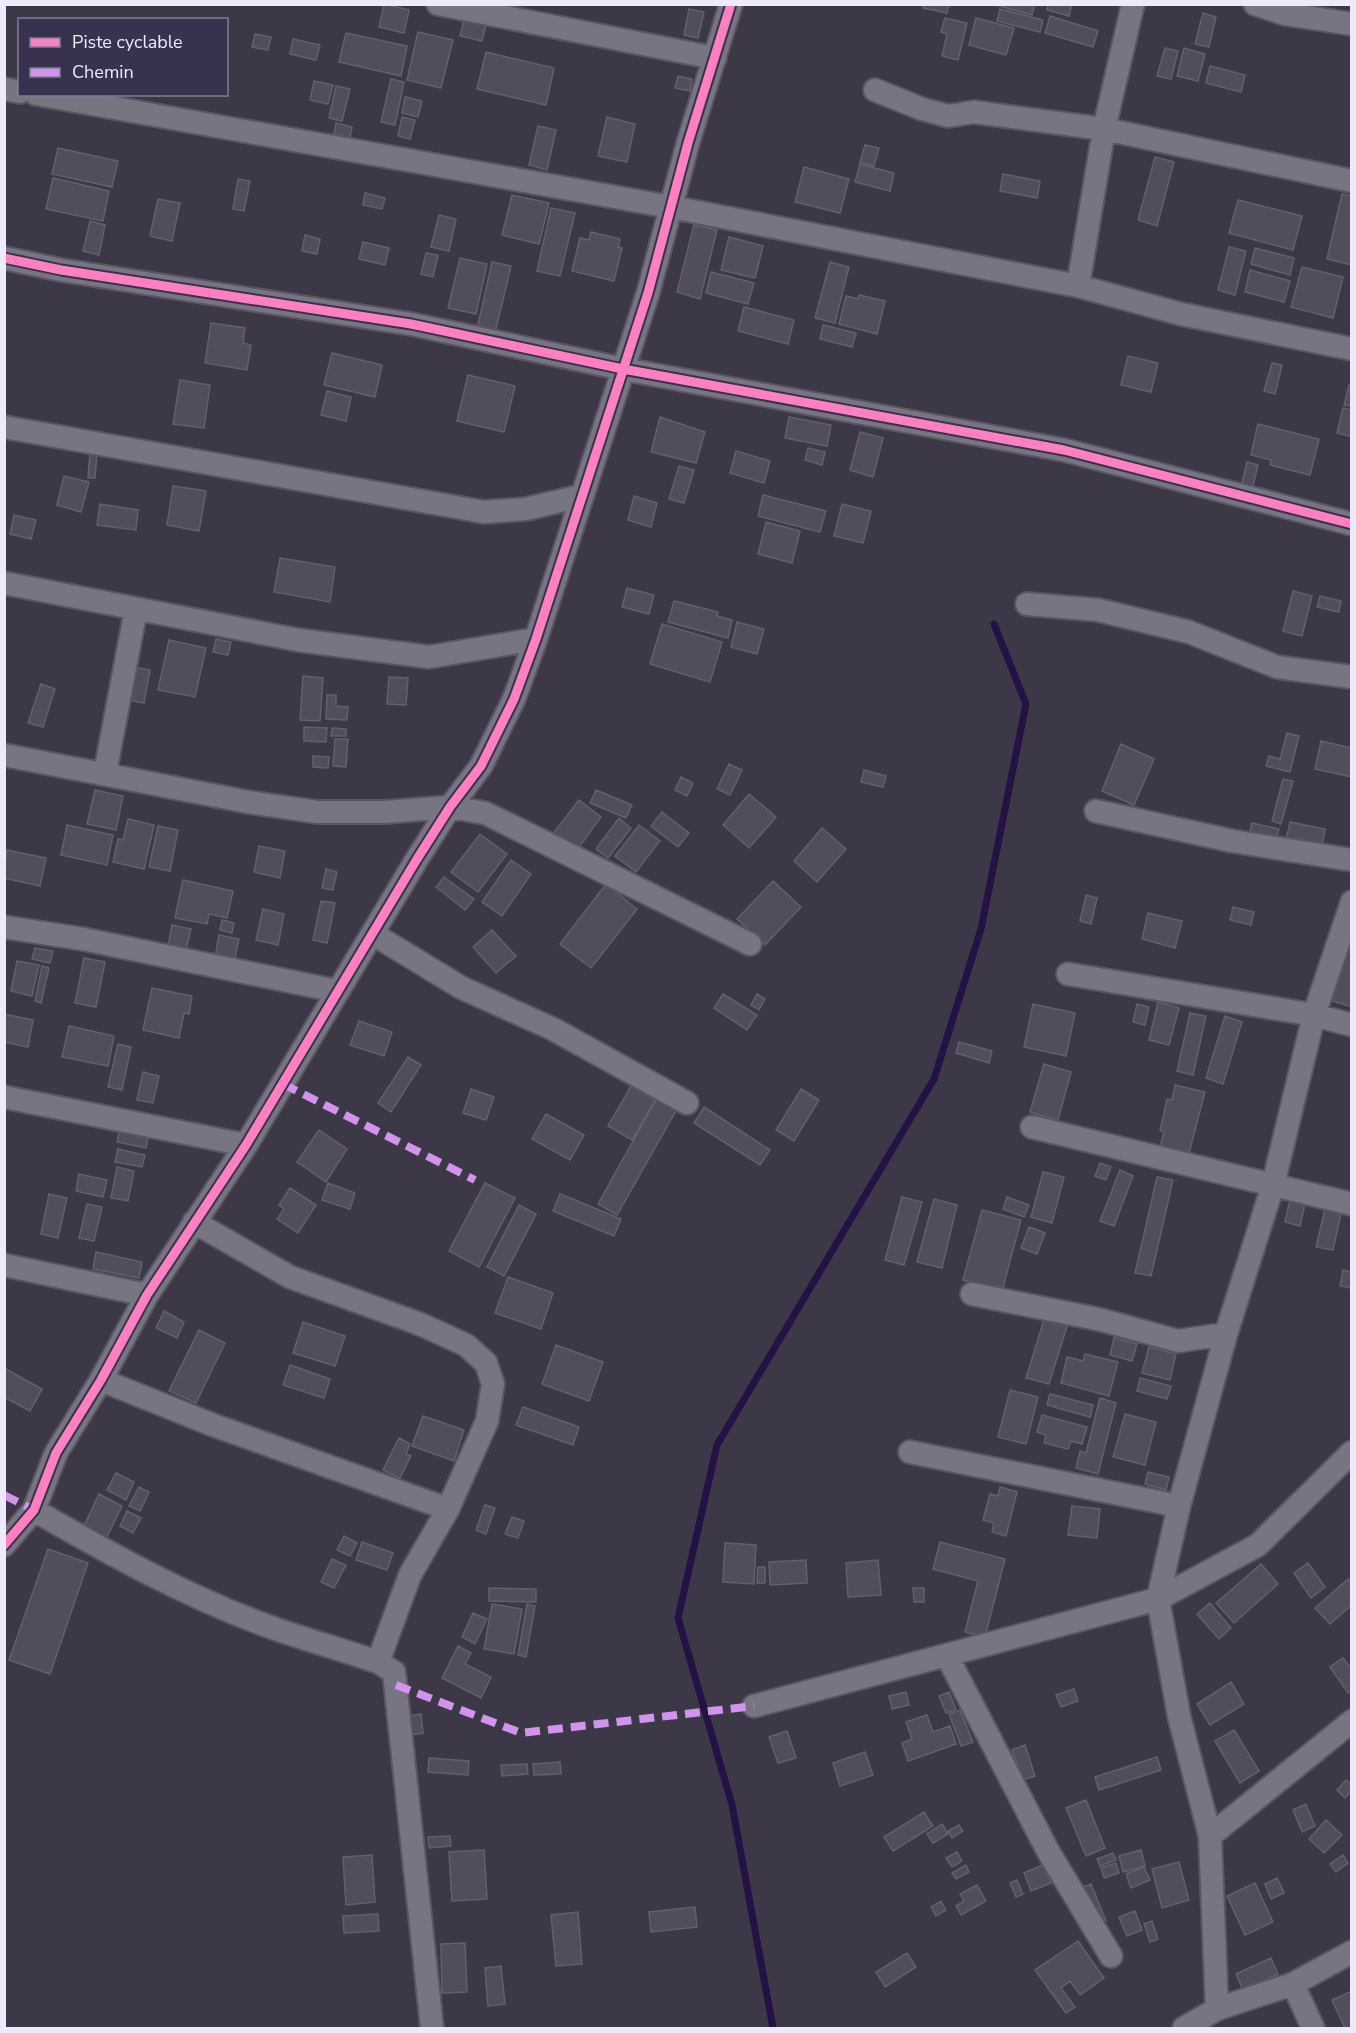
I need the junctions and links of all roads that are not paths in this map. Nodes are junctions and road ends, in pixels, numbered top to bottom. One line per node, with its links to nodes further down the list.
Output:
1 (438, 4): 6 (street)
2 (731, 4): 6 (street)
3 (1133, 4): 9 (street)
4 (1255, 4): 5 (street)
5 (1352, 24)
6 (715, 58): 11 (street)
7 (875, 90): 9 (street)
8 (47, 96): 11 (street)
9 (1104, 129): 10 (street); 13 (street)
10 (1352, 181)
11 (671, 207): 13 (street); 15 (street)
12 (4, 258): 15 (street)
13 (1078, 286): 14 (street)
14 (1352, 349)
15 (623, 369): 17 (street); 18 (street)
16 (4, 427): 17 (street)
17 (581, 496): 22 (street)
18 (1352, 524)
19 (4, 584): 21 (street)
20 (1027, 604): 23 (street)
21 (136, 609): 22 (street); 25 (street)
22 (536, 639): 26 (street)
23 (1352, 677)
24 (4, 755): 25 (street)
25 (105, 773): 26 (street)
26 (450, 807): 31 (street); 32 (street)
27 (1096, 811): 28 (street)
28 (1352, 860)
29 (1352, 902): 35 (street)
30 (4, 927): 34 (street)
31 (373, 933): 34 (street); 38 (street)
32 (750, 944)
33 (1068, 974): 35 (street)
34 (337, 991): 40 (street)
35 (1314, 1015): 36 (street); 41 (street)
36 (1352, 1025)
37 (4, 1097): 40 (street)
38 (687, 1103)
39 (1032, 1127): 41 (street)
40 (246, 1145): 43 (street)
41 (1273, 1185): 42 (street); 47 (street)
42 (1352, 1204)
43 (194, 1222): 46 (street); 52 (street)
44 (4, 1265): 46 (street)
45 (972, 1294): 47 (street)
46 (147, 1295): 48 (street)
47 (1226, 1334): 51 (street)
48 (101, 1380): 52 (street); 53 (street)
49 (910, 1452): 51 (street)
50 (1352, 1452): 55 (street)
51 (1179, 1506): 55 (street)
52 (448, 1509): 57 (street)
53 (34, 1510): 54 (street); 57 (street)
54 (4, 1545)
55 (1158, 1599): 56 (street); 60 (street)
56 (947, 1656): 58 (street); 62 (street)
57 (378, 1662): 65 (street)
58 (754, 1706)
59 (1352, 1721): 60 (street)
60 (1210, 1836): 64 (street)
61 (1352, 1952): 63 (street)
62 (1111, 1956)
63 (1293, 1984): 64 (street); 67 (street)
64 (1217, 2009): 66 (street)
65 (432, 2028)
66 (1184, 2028)
67 (1313, 2028)

